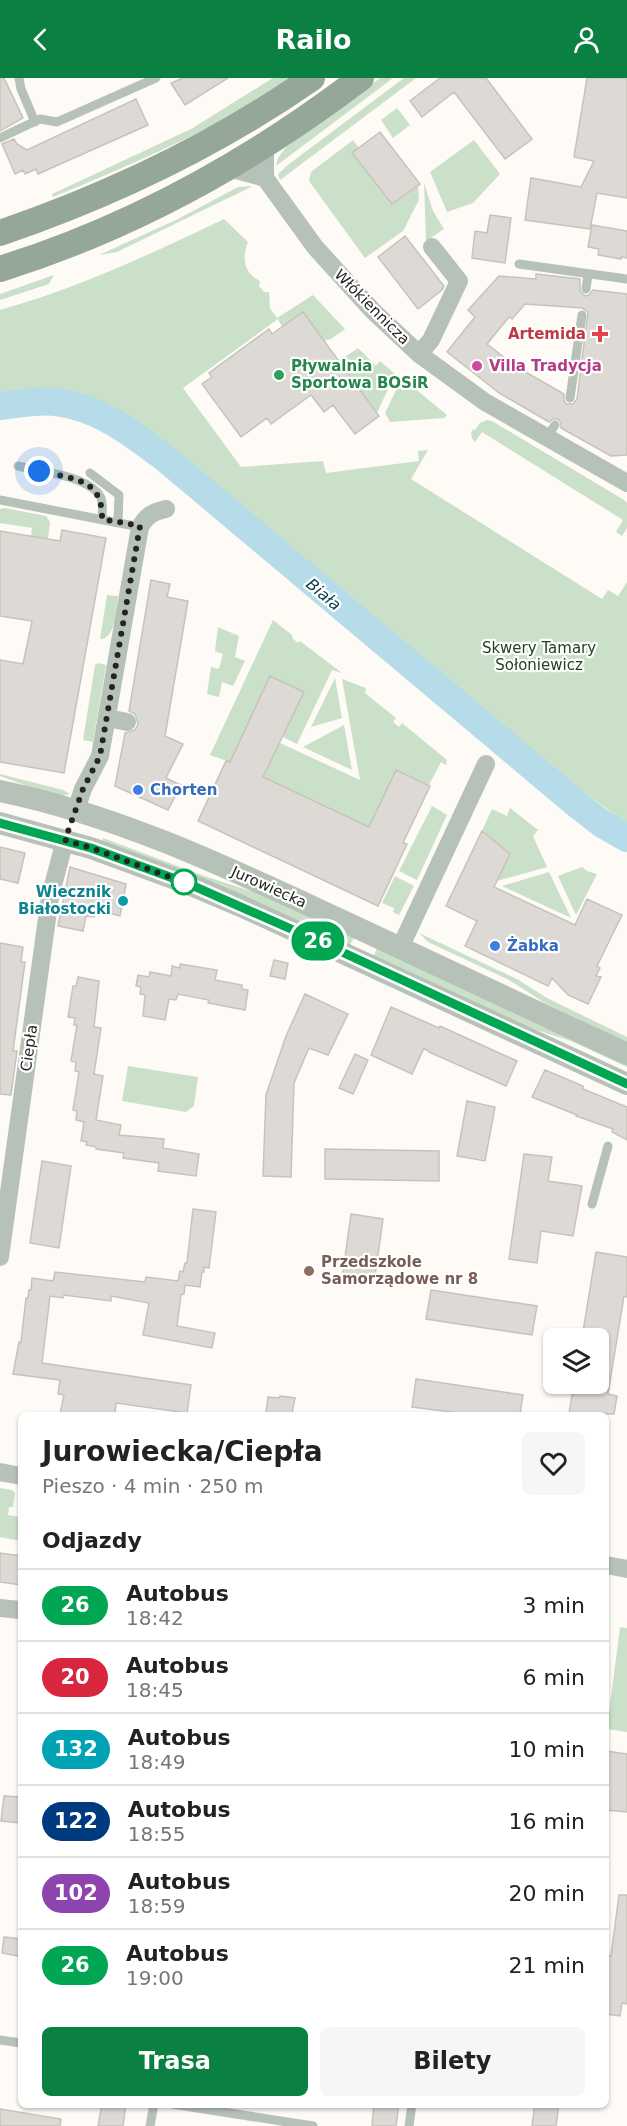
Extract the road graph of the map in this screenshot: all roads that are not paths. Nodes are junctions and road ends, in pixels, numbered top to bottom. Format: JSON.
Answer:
{"nodes":[{"id":1,"x":19,"y":78,"type":"edge"},
{"id":2,"x":156,"y":78,"type":"edge"},
{"id":3,"x":312,"y":78,"type":"edge"},
{"id":4,"x":361,"y":78,"type":"edge"},
{"id":5,"x":35,"y":122,"type":"junction"},
{"id":6,"x":0,"y":138,"type":"edge"},
{"id":7,"x":265,"y":146,"type":"junction"},
{"id":8,"x":229,"y":168,"type":"junction"},
{"id":9,"x":265,"y":178,"type":"junction"},
{"id":10,"x":0,"y":233,"type":"edge"},
{"id":11,"x":432,"y":248,"type":"dead end"},
{"id":12,"x":519,"y":264,"type":"dead end"},
{"id":13,"x":0,"y":269,"type":"edge"},
{"id":14,"x":588,"y":274,"type":"junction"},
{"id":15,"x":627,"y":279,"type":"edge"},
{"id":16,"x":586,"y":289,"type":"dead end"},
{"id":17,"x":582,"y":315,"type":"dead end"},
{"id":18,"x":419,"y":354,"type":"junction"},
{"id":19,"x":570,"y":398,"type":"dead end"},
{"id":20,"x":18,"y":466,"type":"dead end"},
{"id":21,"x":90,"y":473,"type":"dead end"},
{"id":22,"x":627,"y":483,"type":"edge"},
{"id":23,"x":0,"y":500,"type":"edge"},
{"id":24,"x":166,"y":509,"type":"dead end"},
{"id":25,"x":102,"y":519,"type":"junction"},
{"id":26,"x":118,"y":522,"type":"junction"},
{"id":27,"x":140,"y":526,"type":"junction"},
{"id":28,"x":108,"y":718,"type":"junction"},
{"id":29,"x":127,"y":722,"type":"dead end"},
{"id":30,"x":486,"y":764,"type":"dead end"},
{"id":31,"x":0,"y":791,"type":"edge"},
{"id":32,"x":76,"y":810,"type":"junction"},
{"id":33,"x":0,"y":823,"type":"edge"},
{"id":34,"x":65,"y":840,"type":"junction"},
{"id":35,"x":400,"y":948,"type":"junction"},
{"id":36,"x":627,"y":1054,"type":"edge"},
{"id":37,"x":627,"y":1084,"type":"edge"},
{"id":38,"x":608,"y":1146,"type":"dead end"},
{"id":39,"x":592,"y":1204,"type":"dead end"},
{"id":40,"x":0,"y":1257,"type":"edge"},
{"id":41,"x":0,"y":1472,"type":"edge"},
{"id":42,"x":18,"y":1475,"type":"edge"},
{"id":43,"x":609,"y":1566,"type":"edge"},
{"id":44,"x":627,"y":1569,"type":"edge"},
{"id":45,"x":0,"y":1608,"type":"edge"},
{"id":46,"x":18,"y":1610,"type":"edge"},
{"id":47,"x":0,"y":2040,"type":"edge"},
{"id":48,"x":18,"y":2043,"type":"edge"},
{"id":49,"x":153,"y":2108,"type":"edge"},
{"id":50,"x":198,"y":2108,"type":"edge"},
{"id":51,"x":411,"y":2108,"type":"edge"},
{"id":52,"x":150,"y":2126,"type":"edge"},
{"id":53,"x":313,"y":2126,"type":"edge"},
{"id":54,"x":409,"y":2126,"type":"edge"}],
"edges":[{"from":1,"to":5,"type":"lane"},
{"from":2,"to":5,"type":"lane"},
{"from":3,"to":10,"type":"main road"},
{"from":4,"to":7,"type":"main road"},
{"from":5,"to":6,"type":"lane"},
{"from":7,"to":8,"type":"main road"},
{"from":7,"to":9,"type":"street"},
{"from":8,"to":9,"type":"street"},
{"from":8,"to":13,"type":"main road"},
{"from":9,"to":18,"type":"street","name":"Włókiennicza"},
{"from":11,"to":18,"type":"street"},
{"from":12,"to":14,"type":"lane"},
{"from":14,"to":15,"type":"lane"},
{"from":14,"to":16,"type":"lane"},
{"from":17,"to":19,"type":"lane"},
{"from":18,"to":22,"type":"street","name":"Włókiennicza"},
{"from":20,"to":25,"type":"lane"},
{"from":21,"to":26,"type":"lane"},
{"from":23,"to":25,"type":"lane"},
{"from":24,"to":27,"type":"street"},
{"from":25,"to":26,"type":"lane"},
{"from":26,"to":27,"type":"lane"},
{"from":27,"to":28,"type":"street"},
{"from":28,"to":29,"type":"street"},
{"from":28,"to":32,"type":"street"},
{"from":30,"to":35,"type":"street"},
{"from":31,"to":32,"type":"street","name":"Jurowiecka"},
{"from":32,"to":34,"type":"street"},
{"from":32,"to":35,"type":"street","name":"Jurowiecka"},
{"from":33,"to":34,"type":"street","name":"Jurowiecka"},
{"from":34,"to":37,"type":"street","name":"Jurowiecka"},
{"from":34,"to":40,"type":"street","name":"Ciepła"},
{"from":35,"to":36,"type":"street","name":"Jurowiecka"},
{"from":38,"to":39,"type":"lane"},
{"from":41,"to":42,"type":"street"},
{"from":43,"to":44,"type":"street"},
{"from":45,"to":46,"type":"street"},
{"from":47,"to":48,"type":"lane"},
{"from":49,"to":52,"type":"lane"},
{"from":50,"to":53,"type":"lane"},
{"from":51,"to":54,"type":"lane"}]}
